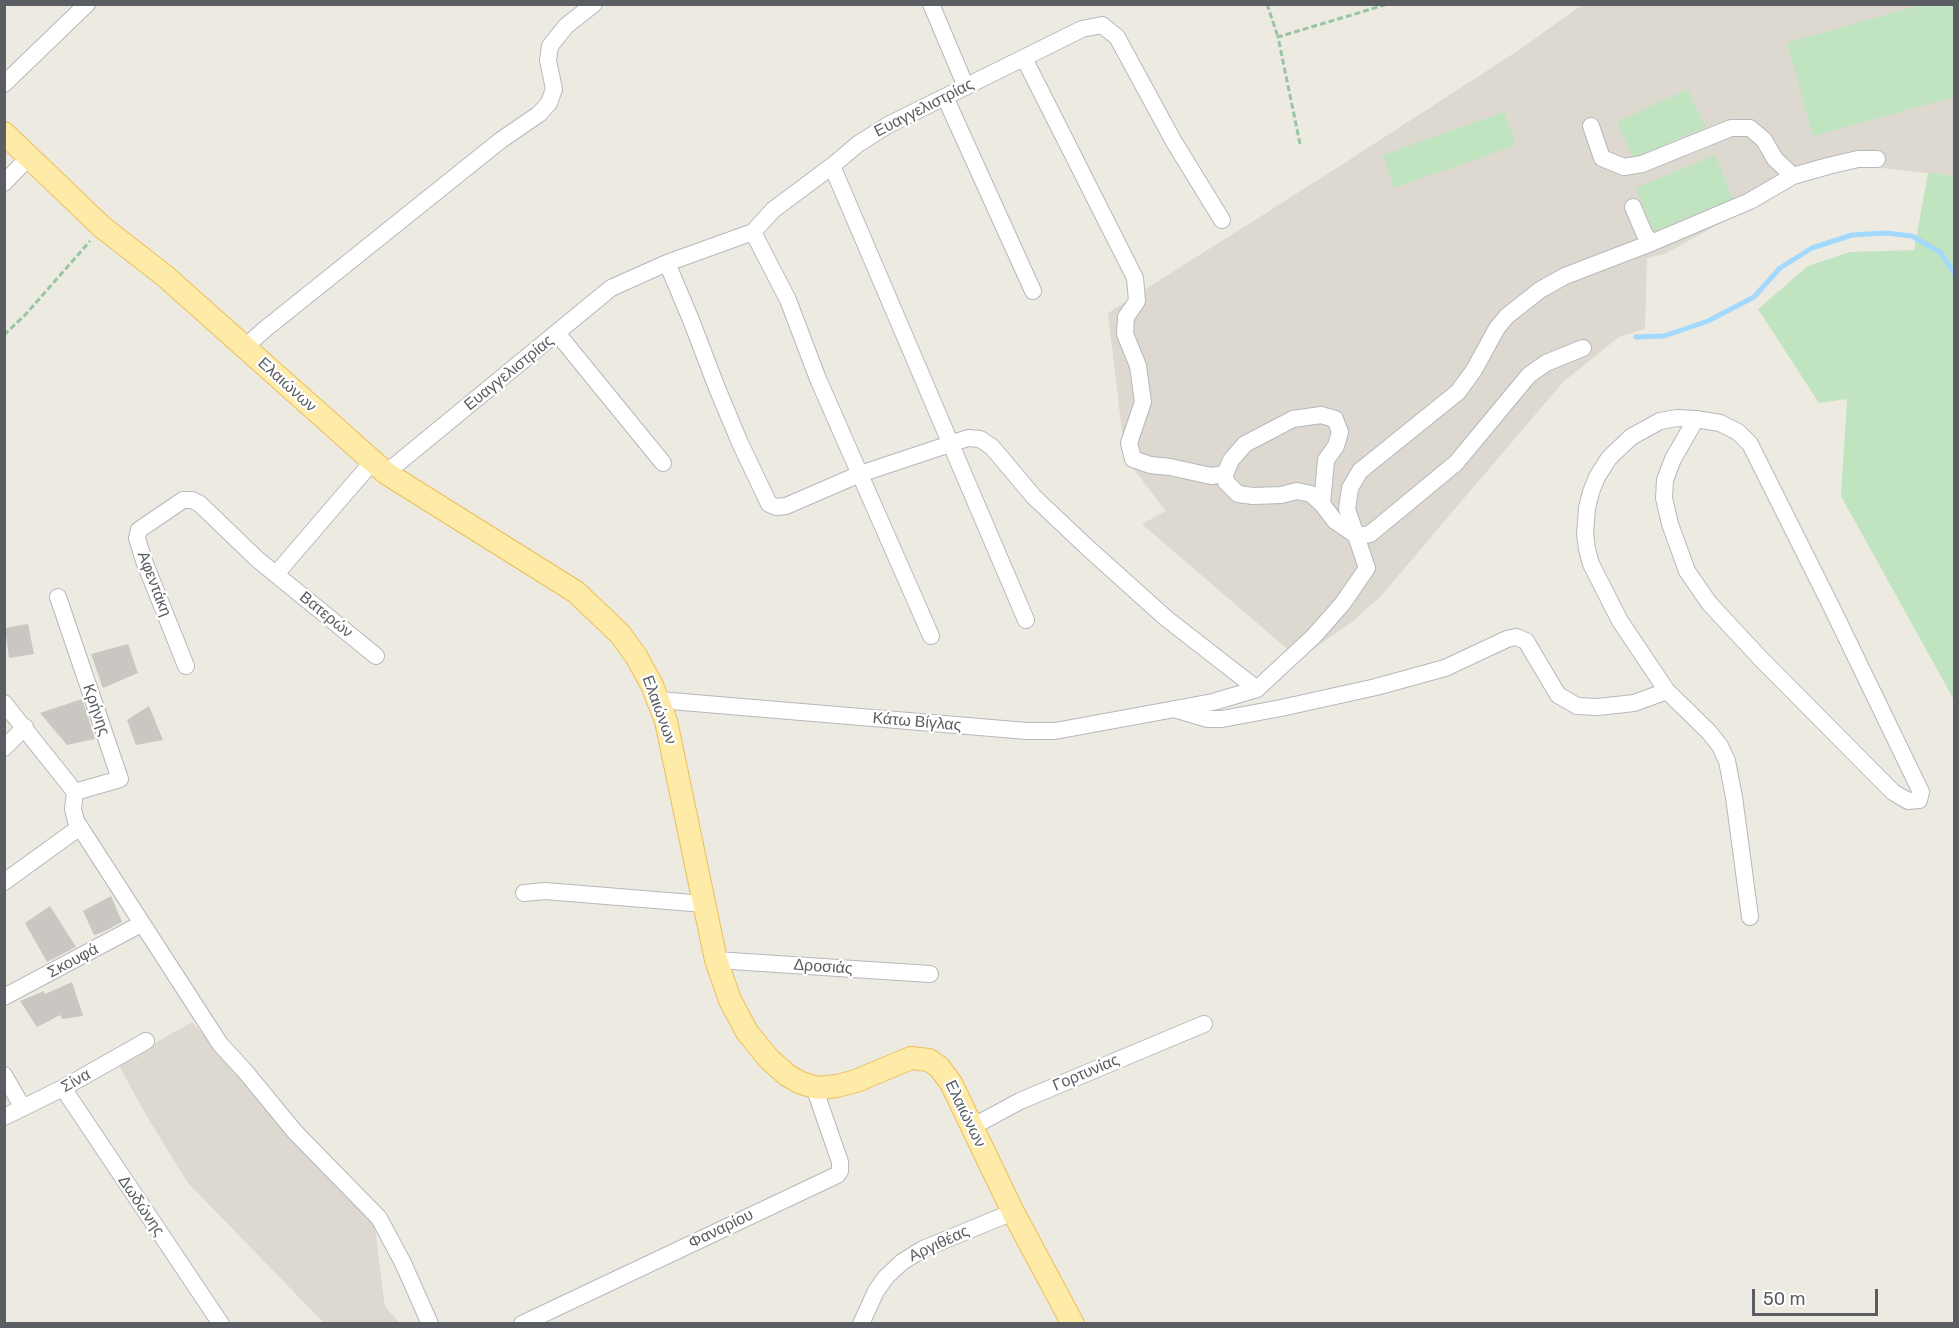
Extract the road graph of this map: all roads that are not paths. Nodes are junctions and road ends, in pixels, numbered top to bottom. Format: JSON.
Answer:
{"nodes":[{"id":1,"x":87,"y":4,"type":"edge"},
{"id":2,"x":594,"y":4,"type":"edge"},
{"id":3,"x":931,"y":4,"type":"edge"},
{"id":4,"x":1024,"y":58,"type":"junction"},
{"id":5,"x":4,"y":84,"type":"edge"},
{"id":6,"x":966,"y":87,"type":"junction"},
{"id":7,"x":945,"y":97,"type":"junction"},
{"id":8,"x":1591,"y":126,"type":"dead end"},
{"id":9,"x":4,"y":133,"type":"edge"},
{"id":10,"x":30,"y":156,"type":"junction"},
{"id":11,"x":1877,"y":159,"type":"dead end"},
{"id":12,"x":832,"y":166,"type":"junction"},
{"id":13,"x":1793,"y":176,"type":"junction"},
{"id":14,"x":4,"y":183,"type":"edge"},
{"id":15,"x":1633,"y":207,"type":"dead end"},
{"id":16,"x":1222,"y":220,"type":"dead end"},
{"id":17,"x":753,"y":232,"type":"junction"},
{"id":18,"x":1651,"y":243,"type":"junction"},
{"id":19,"x":667,"y":263,"type":"junction"},
{"id":20,"x":1033,"y":291,"type":"dead end"},
{"id":21,"x":557,"y":333,"type":"junction"},
{"id":22,"x":245,"y":347,"type":"junction"},
{"id":23,"x":1583,"y":348,"type":"dead end"},
{"id":24,"x":1696,"y":419,"type":"junction"},
{"id":25,"x":950,"y":444,"type":"junction"},
{"id":26,"x":663,"y":463,"type":"dead end"},
{"id":27,"x":380,"y":467,"type":"junction"},
{"id":28,"x":860,"y":474,"type":"junction"},
{"id":29,"x":1225,"y":474,"type":"junction"},
{"id":30,"x":1322,"y":504,"type":"junction"},
{"id":31,"x":1357,"y":536,"type":"junction"},
{"id":32,"x":276,"y":574,"type":"junction"},
{"id":33,"x":58,"y":597,"type":"dead end"},
{"id":34,"x":1026,"y":620,"type":"dead end"},
{"id":35,"x":932,"y":636,"type":"dead end"},
{"id":36,"x":376,"y":656,"type":"dead end"},
{"id":37,"x":186,"y":666,"type":"dead end"},
{"id":38,"x":1257,"y":689,"type":"junction"},
{"id":39,"x":1667,"y":691,"type":"junction"},
{"id":40,"x":659,"y":700,"type":"junction"},
{"id":41,"x":4,"y":703,"type":"edge"},
{"id":42,"x":1174,"y":709,"type":"junction"},
{"id":43,"x":25,"y":727,"type":"junction"},
{"id":44,"x":4,"y":748,"type":"edge"},
{"id":45,"x":75,"y":792,"type":"junction"},
{"id":46,"x":80,"y":827,"type":"junction"},
{"id":47,"x":4,"y":882,"type":"edge"},
{"id":48,"x":524,"y":893,"type":"dead end"},
{"id":49,"x":704,"y":904,"type":"junction"},
{"id":50,"x":1750,"y":917,"type":"dead end"},
{"id":51,"x":141,"y":924,"type":"junction"},
{"id":52,"x":716,"y":960,"type":"junction"},
{"id":53,"x":930,"y":975,"type":"dead end"},
{"id":54,"x":4,"y":997,"type":"edge"},
{"id":55,"x":1204,"y":1024,"type":"dead end"},
{"id":56,"x":146,"y":1041,"type":"dead end"},
{"id":57,"x":4,"y":1075,"type":"edge"},
{"id":58,"x":814,"y":1087,"type":"junction"},
{"id":59,"x":63,"y":1088,"type":"junction"},
{"id":60,"x":23,"y":1108,"type":"junction"},
{"id":61,"x":4,"y":1118,"type":"edge"},
{"id":62,"x":972,"y":1127,"type":"junction"},
{"id":63,"x":1013,"y":1212,"type":"junction"},
{"id":64,"x":221,"y":1323,"type":"edge"},
{"id":65,"x":430,"y":1323,"type":"edge"},
{"id":66,"x":522,"y":1323,"type":"edge"},
{"id":67,"x":861,"y":1323,"type":"edge"},
{"id":68,"x":1073,"y":1323,"type":"edge"}],
"edges":[{"from":1,"to":5,"type":"street"},
{"from":2,"to":22,"type":"street"},
{"from":3,"to":6,"type":"street"},
{"from":4,"to":6,"type":"street","name":"Ευαγγελιστρίας"},
{"from":4,"to":16,"type":"street","name":"Ευαγγελιστρίας"},
{"from":4,"to":29,"type":"street"},
{"from":6,"to":7,"type":"street","name":"Ευαγγελιστρίας"},
{"from":7,"to":12,"type":"street","name":"Ευαγγελιστρίας"},
{"from":7,"to":20,"type":"street"},
{"from":8,"to":13,"type":"street"},
{"from":9,"to":10,"type":"main road","name":"Ελαιώνων"},
{"from":10,"to":14,"type":"street"},
{"from":10,"to":22,"type":"main road","name":"Ελαιώνων"},
{"from":11,"to":13,"type":"street"},
{"from":12,"to":17,"type":"street","name":"Ευαγγελιστρίας"},
{"from":12,"to":25,"type":"street"},
{"from":13,"to":18,"type":"street"},
{"from":15,"to":18,"type":"street"},
{"from":17,"to":19,"type":"street","name":"Ευαγγελιστρίας"},
{"from":17,"to":28,"type":"street"},
{"from":18,"to":31,"type":"street"},
{"from":19,"to":21,"type":"street","name":"Ευαγγελιστρίας"},
{"from":19,"to":28,"type":"street"},
{"from":21,"to":26,"type":"street"},
{"from":21,"to":27,"type":"street","name":"Ευαγγελιστρίας"},
{"from":22,"to":27,"type":"main road","name":"Ελαιώνων"},
{"from":23,"to":31,"type":"street"},
{"from":24,"to":24,"type":"street"},
{"from":24,"to":39,"type":"street"},
{"from":25,"to":28,"type":"street"},
{"from":25,"to":34,"type":"street"},
{"from":25,"to":38,"type":"street"},
{"from":27,"to":32,"type":"street","name":"Ευαγγελιστρίας"},
{"from":27,"to":40,"type":"main road","name":"Ελαιώνων"},
{"from":28,"to":35,"type":"street"},
{"from":29,"to":30,"type":"street"},
{"from":29,"to":30,"type":"street"},
{"from":30,"to":31,"type":"street"},
{"from":31,"to":38,"type":"street"},
{"from":32,"to":36,"type":"street","name":"Βατερών"},
{"from":32,"to":37,"type":"street","name":"Αφεντάκη"},
{"from":33,"to":45,"type":"street","name":"Κρήνης"},
{"from":38,"to":42,"type":"street","name":"Κάτω Βίγλας"},
{"from":39,"to":42,"type":"street"},
{"from":39,"to":50,"type":"street"},
{"from":40,"to":42,"type":"street","name":"Κάτω Βίγλας"},
{"from":40,"to":49,"type":"main road","name":"Ελαιώνων"},
{"from":41,"to":43,"type":"street"},
{"from":43,"to":44,"type":"street"},
{"from":43,"to":45,"type":"street"},
{"from":45,"to":46,"type":"street"},
{"from":46,"to":47,"type":"street"},
{"from":46,"to":51,"type":"street"},
{"from":48,"to":49,"type":"street"},
{"from":49,"to":52,"type":"main road","name":"Ελαιώνων"},
{"from":51,"to":54,"type":"street","name":"Σκουφά"},
{"from":51,"to":65,"type":"street"},
{"from":52,"to":53,"type":"street","name":"Δροσιάς"},
{"from":52,"to":58,"type":"main road","name":"Ελαιώνων"},
{"from":55,"to":62,"type":"street","name":"Γορτυνίας"},
{"from":56,"to":59,"type":"street","name":"Σίνα"},
{"from":57,"to":60,"type":"street"},
{"from":58,"to":62,"type":"main road","name":"Ελαιώνων"},
{"from":58,"to":66,"type":"street","name":"Φαναρίου"},
{"from":59,"to":60,"type":"street","name":"Σίνα"},
{"from":59,"to":64,"type":"street","name":"Δωδώνης"},
{"from":60,"to":61,"type":"street","name":"Σίνα"},
{"from":62,"to":63,"type":"main road","name":"Ελαιώνων"},
{"from":63,"to":67,"type":"street","name":"Αργιθέας"},
{"from":63,"to":68,"type":"main road","name":"Ελαιώνων"}]}
